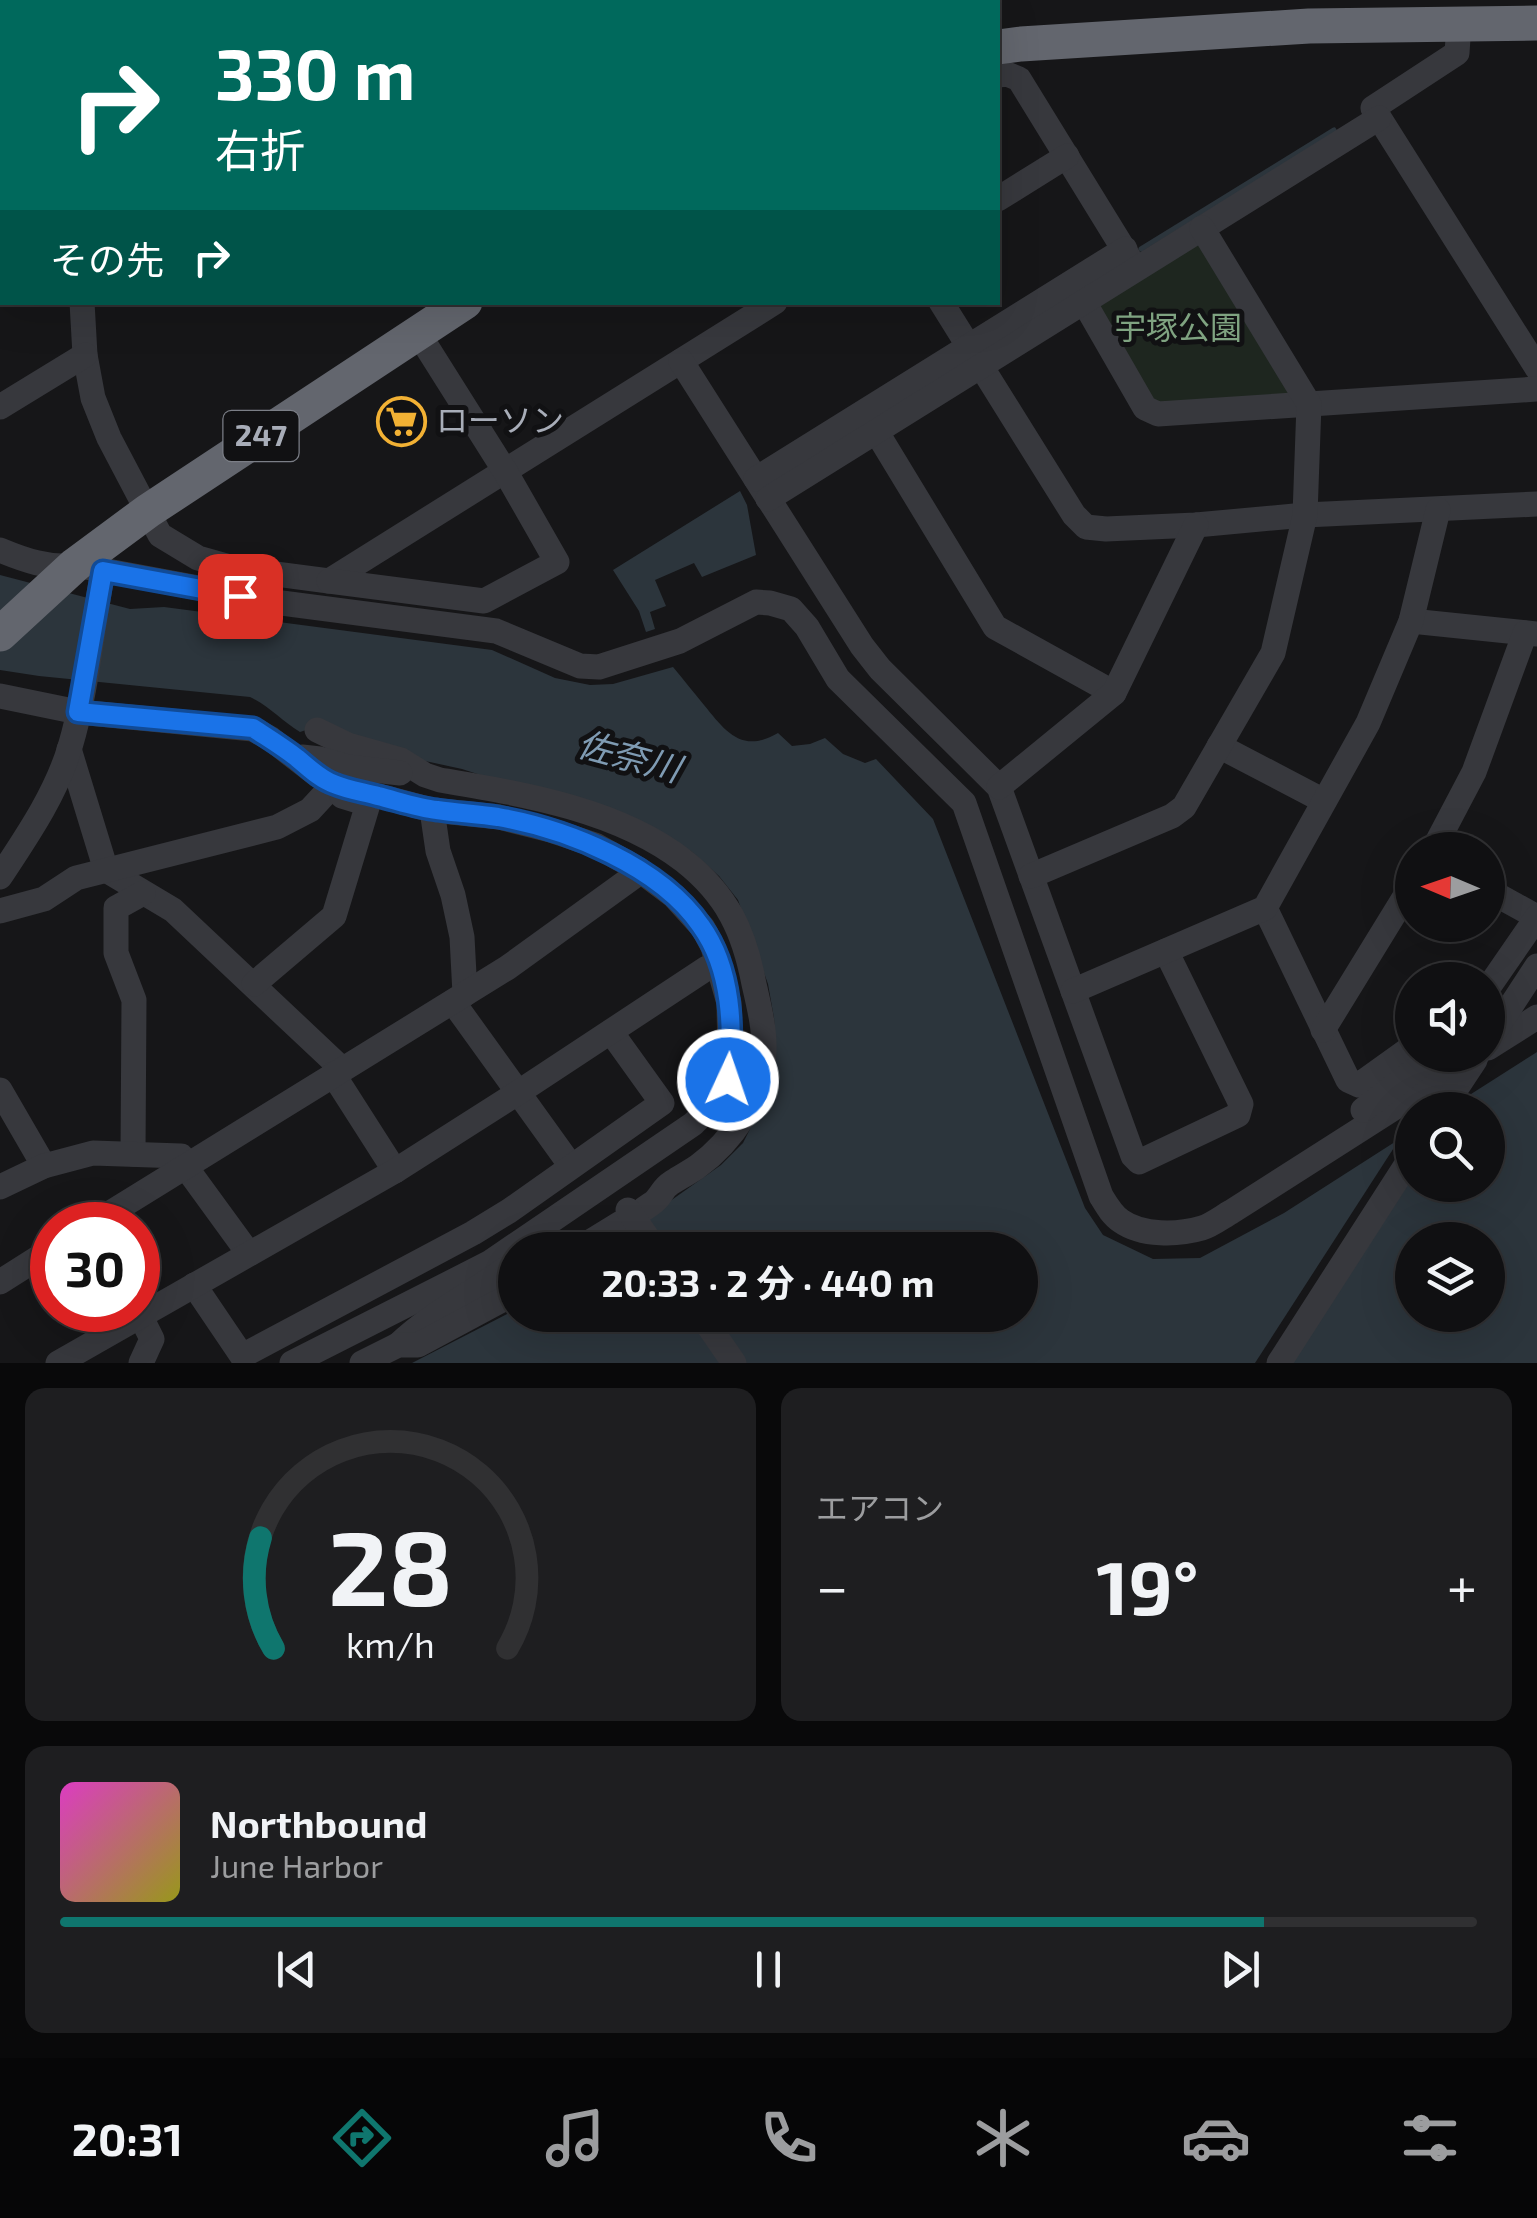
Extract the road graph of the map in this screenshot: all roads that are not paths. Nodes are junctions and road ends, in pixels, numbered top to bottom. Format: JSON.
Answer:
{"nodes":[{"id":1,"x":1537,"y":22,"type":"edge"},
{"id":2,"x":1460,"y":24,"type":"junction"},
{"id":3,"x":1005,"y":45,"type":"edge"},
{"id":4,"x":1000,"y":75,"type":"edge"},
{"id":5,"x":1379,"y":118,"type":"junction"},
{"id":6,"x":1067,"y":156,"type":"junction"},
{"id":7,"x":1000,"y":198,"type":"edge"},
{"id":8,"x":1202,"y":228,"type":"junction"},
{"id":9,"x":1130,"y":260,"type":"junction"},
{"id":10,"x":1084,"y":302,"type":"junction"},
{"id":11,"x":82,"y":305,"type":"edge"},
{"id":12,"x":460,"y":305,"type":"edge"},
{"id":13,"x":770,"y":305,"type":"edge"},
{"id":14,"x":943,"y":305,"type":"edge"},
{"id":15,"x":418,"y":333,"type":"junction"},
{"id":16,"x":85,"y":355,"type":"junction"},
{"id":17,"x":975,"y":356,"type":"junction"},
{"id":18,"x":1534,"y":359,"type":"edge"},
{"id":19,"x":681,"y":361,"type":"junction"},
{"id":20,"x":1537,"y":389,"type":"edge"},
{"id":21,"x":1309,"y":404,"type":"junction"},
{"id":22,"x":0,"y":407,"type":"edge"},
{"id":23,"x":876,"y":431,"type":"junction"},
{"id":24,"x":506,"y":471,"type":"junction"},
{"id":25,"x":762,"y":489,"type":"junction"},
{"id":26,"x":1537,"y":504,"type":"edge"},
{"id":27,"x":1438,"y":510,"type":"junction"},
{"id":28,"x":148,"y":511,"type":"junction"},
{"id":29,"x":1305,"y":514,"type":"junction"},
{"id":30,"x":1196,"y":525,"type":"junction"},
{"id":31,"x":0,"y":550,"type":"edge"},
{"id":32,"x":85,"y":573,"type":"junction"},
{"id":33,"x":329,"y":581,"type":"junction"},
{"id":34,"x":1411,"y":621,"type":"junction"},
{"id":35,"x":1531,"y":633,"type":"edge"},
{"id":36,"x":0,"y":634,"type":"edge"},
{"id":37,"x":1114,"y":693,"type":"junction"},
{"id":38,"x":0,"y":696,"type":"edge"},
{"id":39,"x":79,"y":706,"type":"junction"},
{"id":40,"x":317,"y":730,"type":"dead end"},
{"id":41,"x":1219,"y":746,"type":"junction"},
{"id":42,"x":69,"y":749,"type":"junction"},
{"id":43,"x":295,"y":757,"type":"junction"},
{"id":44,"x":425,"y":776,"type":"junction"},
{"id":45,"x":331,"y":787,"type":"junction"},
{"id":46,"x":998,"y":787,"type":"junction"},
{"id":47,"x":1324,"y":801,"type":"junction"},
{"id":48,"x":432,"y":810,"type":"junction"},
{"id":49,"x":1442,"y":832,"type":"edge"},
{"id":50,"x":106,"y":870,"type":"junction"},
{"id":51,"x":635,"y":873,"type":"junction"},
{"id":52,"x":0,"y":876,"type":"edge"},
{"id":53,"x":1031,"y":876,"type":"junction"},
{"id":54,"x":144,"y":892,"type":"junction"},
{"id":55,"x":1505,"y":899,"type":"edge"},
{"id":56,"x":1265,"y":908,"type":"junction"},
{"id":57,"x":0,"y":911,"type":"edge"},
{"id":58,"x":1395,"y":912,"type":"edge"},
{"id":59,"x":1537,"y":917,"type":"edge"},
{"id":60,"x":1166,"y":951,"type":"junction"},
{"id":61,"x":1505,"y":963,"type":"edge"},
{"id":62,"x":1537,"y":966,"type":"edge"},
{"id":63,"x":708,"y":968,"type":"junction"},
{"id":64,"x":254,"y":984,"type":"junction"},
{"id":65,"x":1537,"y":984,"type":"edge"},
{"id":66,"x":1073,"y":991,"type":"junction"},
{"id":67,"x":459,"y":998,"type":"junction"},
{"id":68,"x":1505,"y":1006,"type":"edge"},
{"id":69,"x":1505,"y":1017,"type":"edge"},
{"id":70,"x":1537,"y":1017,"type":"edge"},
{"id":71,"x":1324,"y":1030,"type":"junction"},
{"id":72,"x":611,"y":1032,"type":"junction"},
{"id":73,"x":1505,"y":1035,"type":"edge"},
{"id":74,"x":1395,"y":1059,"type":"edge"},
{"id":75,"x":337,"y":1071,"type":"junction"},
{"id":76,"x":1412,"y":1072,"type":"edge"},
{"id":77,"x":1450,"y":1072,"type":"edge"},
{"id":78,"x":0,"y":1090,"type":"edge"},
{"id":79,"x":519,"y":1092,"type":"junction"},
{"id":80,"x":693,"y":1124,"type":"junction"},
{"id":81,"x":132,"y":1154,"type":"junction"},
{"id":82,"x":44,"y":1166,"type":"junction"},
{"id":83,"x":185,"y":1166,"type":"junction"},
{"id":84,"x":571,"y":1166,"type":"junction"},
{"id":85,"x":394,"y":1170,"type":"junction"},
{"id":86,"x":1395,"y":1182,"type":"edge"},
{"id":87,"x":0,"y":1188,"type":"edge"},
{"id":88,"x":128,"y":1202,"type":"edge"},
{"id":89,"x":624,"y":1203,"type":"junction"},
{"id":90,"x":1231,"y":1212,"type":"junction"},
{"id":91,"x":567,"y":1232,"type":"edge"},
{"id":92,"x":595,"y":1232,"type":"edge"},
{"id":93,"x":644,"y":1232,"type":"edge"},
{"id":94,"x":249,"y":1254,"type":"junction"},
{"id":95,"x":30,"y":1263,"type":"edge"},
{"id":96,"x":498,"y":1274,"type":"edge"},
{"id":97,"x":0,"y":1282,"type":"edge"},
{"id":98,"x":194,"y":1285,"type":"junction"},
{"id":99,"x":498,"y":1302,"type":"edge"},
{"id":100,"x":160,"y":1304,"type":"edge"},
{"id":101,"x":111,"y":1332,"type":"edge"},
{"id":102,"x":148,"y":1332,"type":"edge"},
{"id":103,"x":713,"y":1332,"type":"edge"},
{"id":104,"x":398,"y":1344,"type":"junction"},
{"id":105,"x":58,"y":1363,"type":"edge"},
{"id":106,"x":141,"y":1363,"type":"edge"},
{"id":107,"x":292,"y":1363,"type":"edge"},
{"id":108,"x":362,"y":1363,"type":"edge"},
{"id":109,"x":734,"y":1363,"type":"edge"},
{"id":110,"x":1279,"y":1363,"type":"edge"}],
"edges":[{"from":1,"to":2,"type":"highway"},
{"from":2,"to":3,"type":"highway"},
{"from":2,"to":5,"type":"street"},
{"from":4,"to":6,"type":"street"},
{"from":5,"to":8,"type":"street"},
{"from":5,"to":18,"type":"street"},
{"from":6,"to":7,"type":"street"},
{"from":6,"to":9,"type":"street"},
{"from":8,"to":9,"type":"street"},
{"from":8,"to":21,"type":"street"},
{"from":9,"to":10,"type":"street"},
{"from":9,"to":17,"type":"street"},
{"from":10,"to":17,"type":"street"},
{"from":10,"to":21,"type":"street"},
{"from":11,"to":16,"type":"street"},
{"from":12,"to":15,"type":"highway","number":"247"},
{"from":13,"to":19,"type":"street"},
{"from":14,"to":17,"type":"street"},
{"from":15,"to":24,"type":"street"},
{"from":15,"to":28,"type":"highway","number":"247"},
{"from":16,"to":22,"type":"street"},
{"from":16,"to":28,"type":"street"},
{"from":17,"to":23,"type":"street"},
{"from":17,"to":25,"type":"street"},
{"from":17,"to":30,"type":"street"},
{"from":19,"to":24,"type":"street"},
{"from":19,"to":25,"type":"street"},
{"from":20,"to":21,"type":"street"},
{"from":21,"to":29,"type":"street"},
{"from":23,"to":25,"type":"street"},
{"from":23,"to":37,"type":"street"},
{"from":24,"to":33,"type":"street"},
{"from":24,"to":33,"type":"street"},
{"from":25,"to":46,"type":"street"},
{"from":26,"to":27,"type":"street"},
{"from":27,"to":29,"type":"street"},
{"from":27,"to":34,"type":"street"},
{"from":28,"to":32,"type":"highway","number":"247"},
{"from":28,"to":33,"type":"street"},
{"from":29,"to":30,"type":"street"},
{"from":29,"to":41,"type":"street"},
{"from":30,"to":37,"type":"street"},
{"from":31,"to":32,"type":"street"},
{"from":32,"to":36,"type":"highway","number":"247"},
{"from":32,"to":39,"type":"street"},
{"from":32,"to":90,"type":"street"},
{"from":34,"to":35,"type":"street"},
{"from":34,"to":47,"type":"street"},
{"from":35,"to":49,"type":"street"},
{"from":37,"to":46,"type":"street"},
{"from":38,"to":39,"type":"street"},
{"from":39,"to":42,"type":"street"},
{"from":39,"to":43,"type":"street"},
{"from":40,"to":44,"type":"street"},
{"from":41,"to":47,"type":"street"},
{"from":41,"to":53,"type":"street"},
{"from":42,"to":50,"type":"street"},
{"from":42,"to":52,"type":"street"},
{"from":43,"to":44,"type":"street"},
{"from":43,"to":45,"type":"street"},
{"from":44,"to":89,"type":"street"},
{"from":45,"to":48,"type":"street"},
{"from":45,"to":50,"type":"street"},
{"from":45,"to":64,"type":"street"},
{"from":46,"to":53,"type":"street"},
{"from":47,"to":56,"type":"street"},
{"from":48,"to":51,"type":"street"},
{"from":48,"to":67,"type":"street"},
{"from":50,"to":54,"type":"street"},
{"from":50,"to":57,"type":"street"},
{"from":51,"to":63,"type":"street"},
{"from":51,"to":67,"type":"street"},
{"from":51,"to":80,"type":"street"},
{"from":53,"to":66,"type":"street"},
{"from":54,"to":64,"type":"street"},
{"from":54,"to":81,"type":"street"},
{"from":55,"to":59,"type":"street"},
{"from":56,"to":60,"type":"street"},
{"from":56,"to":71,"type":"street"},
{"from":58,"to":71,"type":"street"},
{"from":59,"to":61,"type":"street"},
{"from":60,"to":66,"type":"street"},
{"from":60,"to":66,"type":"street"},
{"from":62,"to":69,"type":"street","bridge":true},
{"from":63,"to":72,"type":"street"},
{"from":63,"to":80,"type":"street"},
{"from":64,"to":75,"type":"street"},
{"from":65,"to":68,"type":"street"},
{"from":67,"to":75,"type":"street"},
{"from":67,"to":79,"type":"street"},
{"from":70,"to":73,"type":"street"},
{"from":71,"to":74,"type":"street"},
{"from":72,"to":79,"type":"street"},
{"from":72,"to":84,"type":"street"},
{"from":75,"to":83,"type":"street"},
{"from":75,"to":85,"type":"street"},
{"from":76,"to":90,"type":"street"},
{"from":77,"to":90,"type":"street"},
{"from":78,"to":82,"type":"street"},
{"from":79,"to":84,"type":"street"},
{"from":79,"to":85,"type":"street"},
{"from":80,"to":89,"type":"street"},
{"from":81,"to":82,"type":"street"},
{"from":81,"to":83,"type":"street"},
{"from":82,"to":87,"type":"street"},
{"from":83,"to":88,"type":"street"},
{"from":83,"to":94,"type":"street"},
{"from":84,"to":98,"type":"street"},
{"from":85,"to":94,"type":"street"},
{"from":86,"to":110,"type":"street"},
{"from":89,"to":91,"type":"street"},
{"from":89,"to":92,"type":"street"},
{"from":89,"to":93,"type":"street","bridge":true},
{"from":89,"to":107,"type":"street"},
{"from":94,"to":98,"type":"street"},
{"from":95,"to":97,"type":"street"},
{"from":96,"to":104,"type":"street"},
{"from":98,"to":100,"type":"street"},
{"from":99,"to":104,"type":"street"},
{"from":101,"to":105,"type":"street"},
{"from":102,"to":106,"type":"street"},
{"from":103,"to":109,"type":"street"},
{"from":104,"to":108,"type":"street"}]}
